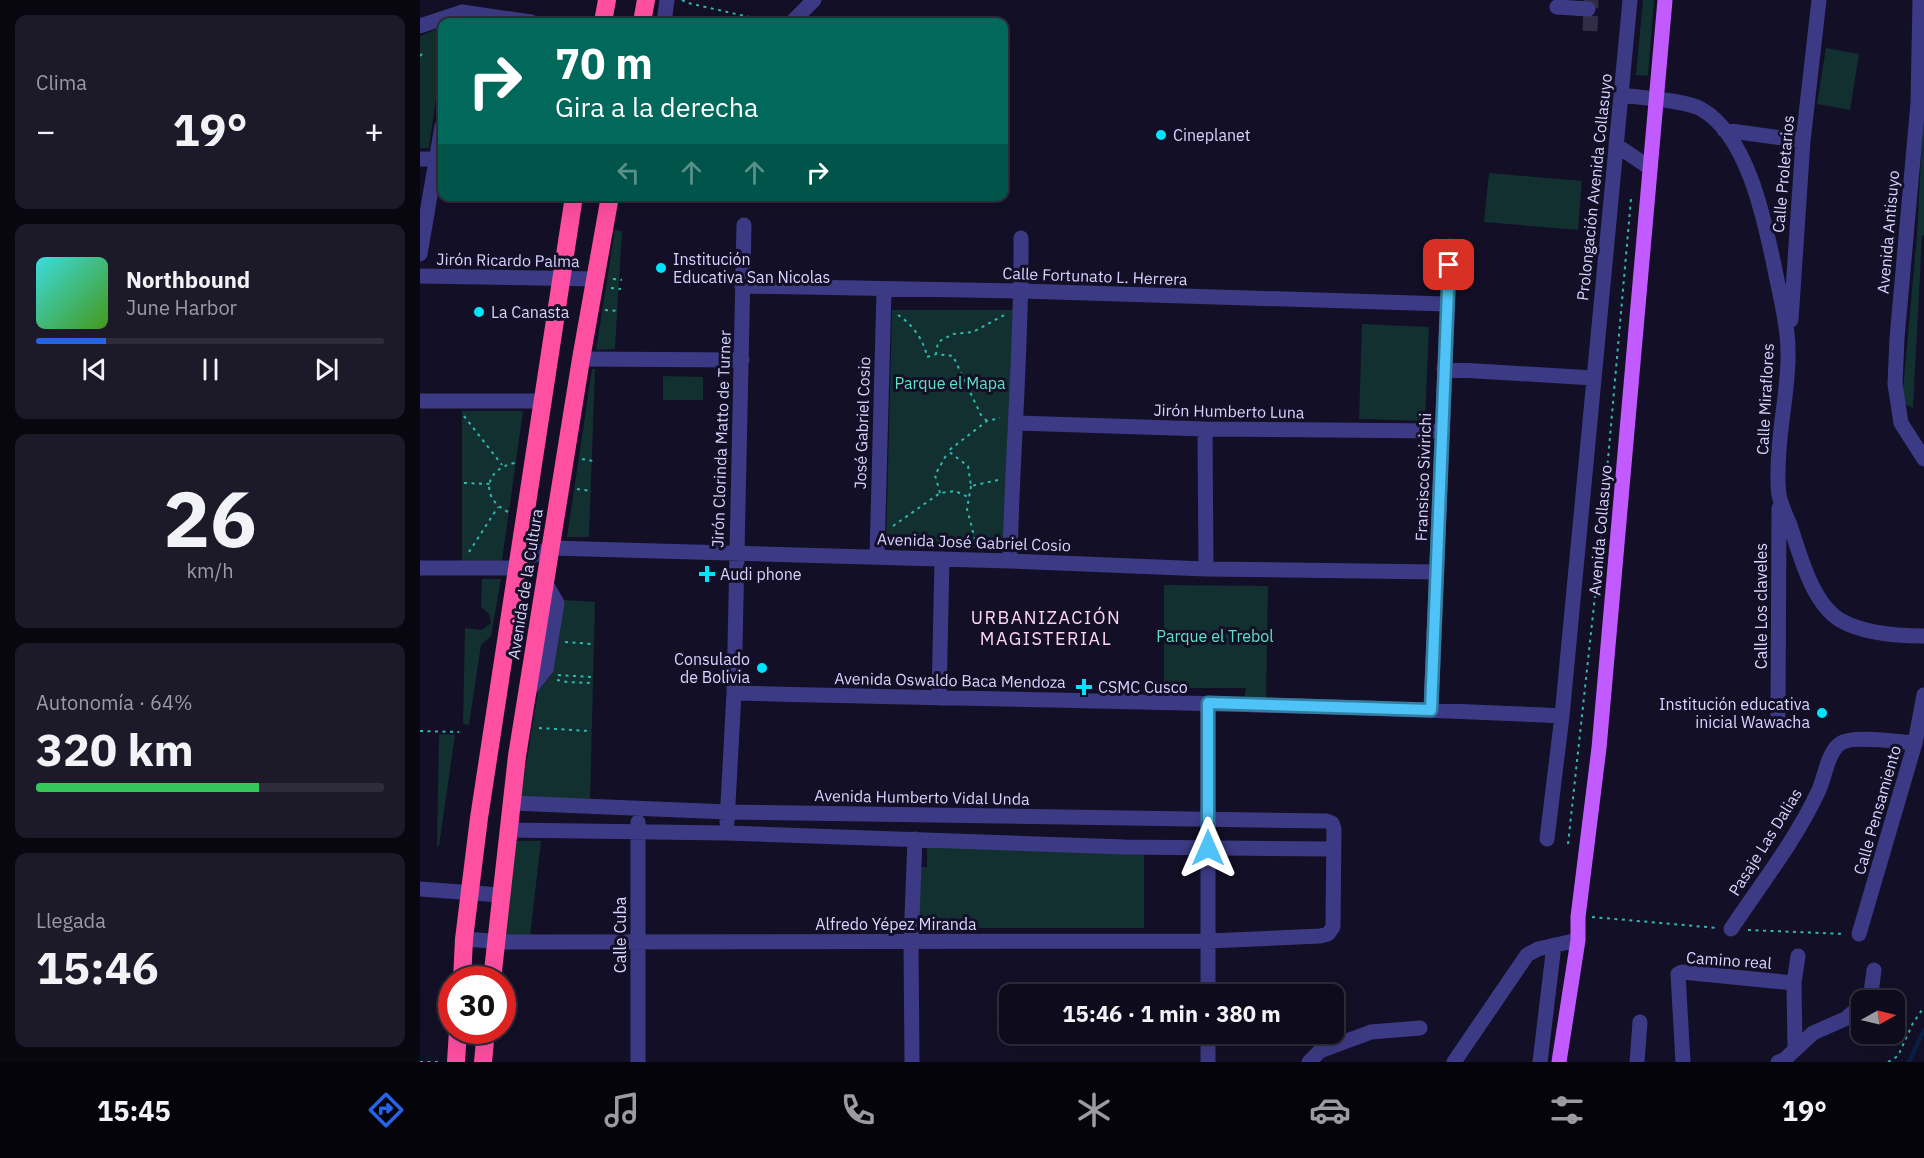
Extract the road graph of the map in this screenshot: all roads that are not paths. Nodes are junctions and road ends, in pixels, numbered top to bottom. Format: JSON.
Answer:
{"nodes":[{"id":1,"x":607,"y":0,"type":"edge"},
{"id":2,"x":646,"y":0,"type":"edge"},
{"id":3,"x":814,"y":0,"type":"edge"},
{"id":4,"x":1630,"y":0,"type":"edge"},
{"id":5,"x":1665,"y":0,"type":"edge"},
{"id":6,"x":1819,"y":0,"type":"edge"},
{"id":7,"x":1920,"y":0,"type":"edge"},
{"id":8,"x":674,"y":1,"type":"edge"},
{"id":9,"x":1557,"y":7,"type":"dead end"},
{"id":10,"x":1588,"y":9,"type":"dead end"},
{"id":11,"x":604,"y":18,"type":"edge"},
{"id":12,"x":643,"y":18,"type":"edge"},
{"id":13,"x":666,"y":18,"type":"edge"},
{"id":14,"x":796,"y":18,"type":"edge"},
{"id":15,"x":438,"y":22,"type":"edge"},
{"id":16,"x":420,"y":26,"type":"edge"},
{"id":17,"x":1621,"y":95,"type":"junction"},
{"id":18,"x":1657,"y":100,"type":"junction"},
{"id":19,"x":1724,"y":130,"type":"junction"},
{"id":20,"x":1803,"y":141,"type":"junction"},
{"id":21,"x":1616,"y":145,"type":"junction"},
{"id":22,"x":438,"y":152,"type":"edge"},
{"id":23,"x":420,"y":159,"type":"edge"},
{"id":24,"x":437,"y":159,"type":"junction"},
{"id":25,"x":1650,"y":168,"type":"junction"},
{"id":26,"x":573,"y":201,"type":"edge"},
{"id":27,"x":610,"y":201,"type":"edge"},
{"id":28,"x":744,"y":225,"type":"dead end"},
{"id":29,"x":1021,"y":238,"type":"dead end"},
{"id":30,"x":1450,"y":246,"type":"dead end"},
{"id":31,"x":420,"y":254,"type":"edge"},
{"id":32,"x":420,"y":276,"type":"edge"},
{"id":33,"x":562,"y":278,"type":"junction"},
{"id":34,"x":602,"y":281,"type":"junction"},
{"id":35,"x":742,"y":286,"type":"junction"},
{"id":36,"x":884,"y":290,"type":"junction"},
{"id":37,"x":1022,"y":291,"type":"junction"},
{"id":38,"x":1446,"y":304,"type":"junction"},
{"id":39,"x":1788,"y":351,"type":"junction"},
{"id":40,"x":581,"y":359,"type":"junction"},
{"id":41,"x":742,"y":360,"type":"junction"},
{"id":42,"x":1444,"y":369,"type":"junction"},
{"id":43,"x":1593,"y":378,"type":"junction"},
{"id":44,"x":420,"y":401,"type":"edge"},
{"id":45,"x":544,"y":401,"type":"junction"},
{"id":46,"x":1012,"y":420,"type":"junction"},
{"id":47,"x":1205,"y":429,"type":"junction"},
{"id":48,"x":1443,"y":431,"type":"junction"},
{"id":49,"x":1924,"y":459,"type":"edge"},
{"id":50,"x":1779,"y":496,"type":"junction"},
{"id":51,"x":551,"y":548,"type":"junction"},
{"id":52,"x":736,"y":553,"type":"junction"},
{"id":53,"x":877,"y":557,"type":"junction"},
{"id":54,"x":942,"y":559,"type":"junction"},
{"id":55,"x":1010,"y":561,"type":"junction"},
{"id":56,"x":420,"y":568,"type":"edge"},
{"id":57,"x":516,"y":568,"type":"junction"},
{"id":58,"x":1206,"y":569,"type":"junction"},
{"id":59,"x":1437,"y":572,"type":"junction"},
{"id":60,"x":1924,"y":636,"type":"edge"},
{"id":61,"x":734,"y":693,"type":"junction"},
{"id":62,"x":1924,"y":695,"type":"edge"},
{"id":63,"x":939,"y":698,"type":"junction"},
{"id":64,"x":1208,"y":703,"type":"junction"},
{"id":65,"x":1431,"y":710,"type":"junction"},
{"id":66,"x":1562,"y":716,"type":"junction"},
{"id":67,"x":1778,"y":716,"type":"dead end"},
{"id":68,"x":1915,"y":743,"type":"junction"},
{"id":69,"x":511,"y":803,"type":"junction"},
{"id":70,"x":638,"y":809,"type":"junction"},
{"id":71,"x":728,"y":812,"type":"junction"},
{"id":72,"x":1208,"y":819,"type":"junction"},
{"id":73,"x":508,"y":830,"type":"junction"},
{"id":74,"x":638,"y":831,"type":"junction"},
{"id":75,"x":726,"y":833,"type":"junction"},
{"id":76,"x":915,"y":839,"type":"junction"},
{"id":77,"x":1547,"y":839,"type":"dead end"},
{"id":78,"x":1208,"y":848,"type":"junction"},
{"id":79,"x":1334,"y":849,"type":"junction"},
{"id":80,"x":420,"y":889,"type":"edge"},
{"id":81,"x":470,"y":892,"type":"junction"},
{"id":82,"x":500,"y":895,"type":"junction"},
{"id":83,"x":1731,"y":929,"type":"dead end"},
{"id":84,"x":1859,"y":934,"type":"dead end"},
{"id":85,"x":464,"y":939,"type":"junction"},
{"id":86,"x":1208,"y":940,"type":"junction"},
{"id":87,"x":1578,"y":940,"type":"junction"},
{"id":88,"x":638,"y":941,"type":"junction"},
{"id":89,"x":496,"y":942,"type":"junction"},
{"id":90,"x":911,"y":943,"type":"junction"},
{"id":91,"x":1554,"y":945,"type":"junction"},
{"id":92,"x":1798,"y":956,"type":"dead end"},
{"id":93,"x":463,"y":966,"type":"edge"},
{"id":94,"x":493,"y":966,"type":"edge"},
{"id":95,"x":1874,"y":970,"type":"dead end"},
{"id":96,"x":1794,"y":982,"type":"junction"},
{"id":97,"x":1208,"y":984,"type":"edge"},
{"id":98,"x":1871,"y":990,"type":"edge"},
{"id":99,"x":1851,"y":1014,"type":"edge"},
{"id":100,"x":1640,"y":1022,"type":"dead end"},
{"id":101,"x":1420,"y":1028,"type":"dead end"},
{"id":102,"x":457,"y":1044,"type":"edge"},
{"id":103,"x":485,"y":1044,"type":"edge"},
{"id":104,"x":1208,"y":1044,"type":"edge"},
{"id":105,"x":1795,"y":1050,"type":"junction"},
{"id":106,"x":456,"y":1062,"type":"edge"},
{"id":107,"x":483,"y":1062,"type":"edge"},
{"id":108,"x":638,"y":1062,"type":"edge"},
{"id":109,"x":912,"y":1062,"type":"edge"},
{"id":110,"x":1208,"y":1062,"type":"edge"},
{"id":111,"x":1309,"y":1062,"type":"edge"},
{"id":112,"x":1454,"y":1062,"type":"edge"},
{"id":113,"x":1540,"y":1062,"type":"edge"},
{"id":114,"x":1559,"y":1062,"type":"edge"},
{"id":115,"x":1637,"y":1062,"type":"edge"},
{"id":116,"x":1683,"y":1062,"type":"edge"},
{"id":117,"x":1778,"y":1062,"type":"edge"}],
"edges":[{"from":1,"to":11,"type":"highway"},
{"from":2,"to":12,"type":"highway"},
{"from":3,"to":14,"type":"street"},
{"from":4,"to":17,"type":"street","name":"Prolongación Avenida Collasuyo"},
{"from":5,"to":18,"type":"main road","name":"Avenida Collasuyo"},
{"from":6,"to":20,"type":"street","name":"Calle Proletarios"},
{"from":7,"to":49,"type":"street","name":"Avenida Antisuyo"},
{"from":8,"to":13,"type":"street"},
{"from":9,"to":10,"type":"street"},
{"from":15,"to":16,"type":"street"},
{"from":17,"to":18,"type":"street","name":"Calle Miraflores"},
{"from":17,"to":21,"type":"street","name":"Prolongación Avenida Collasuyo"},
{"from":18,"to":19,"type":"street","name":"Calle Miraflores"},
{"from":18,"to":25,"type":"main road","name":"Avenida Collasuyo"},
{"from":19,"to":20,"type":"street"},
{"from":19,"to":39,"type":"street","name":"Calle Miraflores"},
{"from":20,"to":39,"type":"street","name":"Calle Proletarios"},
{"from":21,"to":25,"type":"street"},
{"from":21,"to":43,"type":"street","name":"Prolongación Avenida Collasuyo"},
{"from":22,"to":24,"type":"street"},
{"from":23,"to":24,"type":"street"},
{"from":24,"to":31,"type":"street"},
{"from":25,"to":87,"type":"main road","name":"Avenida Collasuyo"},
{"from":26,"to":33,"type":"highway","name":"Avenida de la Cultura"},
{"from":27,"to":34,"type":"highway","name":"Avenida de la Cultura"},
{"from":28,"to":35,"type":"street","name":"Jirón Clorinda Matto de Turner"},
{"from":29,"to":37,"type":"street"},
{"from":30,"to":38,"type":"street","name":"Fransisco Sivirichi"},
{"from":32,"to":33,"type":"street","name":"Jirón Ricardo Palma"},
{"from":33,"to":34,"type":"street","name":"Jirón Ricardo Palma"},
{"from":33,"to":45,"type":"highway","name":"Avenida de la Cultura"},
{"from":34,"to":40,"type":"highway","name":"Avenida de la Cultura"},
{"from":35,"to":36,"type":"street","name":"Calle Fortunato L. Herrera"},
{"from":35,"to":41,"type":"street","name":"Jirón Clorinda Matto de Turner"},
{"from":36,"to":37,"type":"street","name":"Calle Fortunato L. Herrera"},
{"from":36,"to":53,"type":"street","name":"José Gabriel Cosio"},
{"from":37,"to":38,"type":"street","name":"Calle Fortunato L. Herrera"},
{"from":37,"to":46,"type":"street"},
{"from":38,"to":42,"type":"street","name":"Fransisco Sivirichi"},
{"from":39,"to":50,"type":"street","name":"Calle Miraflores"},
{"from":40,"to":41,"type":"street"},
{"from":40,"to":51,"type":"highway","name":"Avenida de la Cultura"},
{"from":41,"to":52,"type":"street","name":"Jirón Clorinda Matto de Turner"},
{"from":42,"to":43,"type":"street"},
{"from":42,"to":48,"type":"street","name":"Fransisco Sivirichi"},
{"from":43,"to":66,"type":"street","name":"Prolongación Avenida Collasuyo"},
{"from":44,"to":45,"type":"street"},
{"from":45,"to":57,"type":"highway","name":"Avenida de la Cultura"},
{"from":46,"to":47,"type":"street","name":"Jirón Humberto Luna"},
{"from":46,"to":55,"type":"street"},
{"from":47,"to":48,"type":"street","name":"Jirón Humberto Luna"},
{"from":47,"to":58,"type":"street"},
{"from":48,"to":59,"type":"street","name":"Fransisco Sivirichi"},
{"from":50,"to":60,"type":"street","name":"Calle Miraflores"},
{"from":50,"to":67,"type":"street","name":"Calle Los claveles"},
{"from":51,"to":52,"type":"street","name":"Avenida José Gabriel Cosio"},
{"from":51,"to":57,"type":"street","name":"Avenida José Gabriel Cosio"},
{"from":51,"to":69,"type":"highway","name":"Avenida de la Cultura"},
{"from":52,"to":53,"type":"street","name":"Avenida José Gabriel Cosio"},
{"from":52,"to":61,"type":"street","name":"Jirón Clorinda Matto de Turner"},
{"from":53,"to":54,"type":"street","name":"Avenida José Gabriel Cosio"},
{"from":54,"to":55,"type":"street","name":"Avenida José Gabriel Cosio"},
{"from":54,"to":63,"type":"street"},
{"from":55,"to":58,"type":"street","name":"Avenida José Gabriel Cosio"},
{"from":56,"to":57,"type":"street"},
{"from":57,"to":81,"type":"highway","name":"Avenida de la Cultura"},
{"from":58,"to":59,"type":"street","name":"Avenida José Gabriel Cosio"},
{"from":59,"to":65,"type":"street","name":"Fransisco Sivirichi"},
{"from":61,"to":63,"type":"street","name":"Avenida Oswaldo Baca Mendoza"},
{"from":61,"to":71,"type":"street","name":"Jirón Clorinda Matto de Turner"},
{"from":62,"to":68,"type":"street","name":"Calle Pensamiento"},
{"from":63,"to":64,"type":"street","name":"Avenida Oswaldo Baca Mendoza"},
{"from":64,"to":65,"type":"street","name":"Avenida Oswaldo Baca Mendoza"},
{"from":64,"to":72,"type":"street"},
{"from":65,"to":66,"type":"street","name":"Avenida Oswaldo Baca Mendoza"},
{"from":66,"to":77,"type":"street","name":"Prolongación Avenida Collasuyo"},
{"from":68,"to":83,"type":"street","name":"Pasaje Las Dalias"},
{"from":68,"to":84,"type":"street","name":"Calle Pensamiento"},
{"from":69,"to":70,"type":"street","name":"Avenida Humberto Vidal Unda"},
{"from":69,"to":73,"type":"highway","name":"Avenida de la Cultura"},
{"from":70,"to":71,"type":"street","name":"Avenida Humberto Vidal Unda"},
{"from":70,"to":74,"type":"street","name":"Calle Cuba"},
{"from":71,"to":72,"type":"street","name":"Avenida Humberto Vidal Unda"},
{"from":71,"to":75,"type":"street","name":"Jirón Clorinda Matto de Turner"},
{"from":72,"to":78,"type":"street"},
{"from":72,"to":79,"type":"street","name":"Avenida Humberto Vidal Unda"},
{"from":73,"to":74,"type":"street"},
{"from":73,"to":82,"type":"highway","name":"Avenida de la Cultura"},
{"from":74,"to":75,"type":"street"},
{"from":74,"to":88,"type":"street","name":"Calle Cuba"},
{"from":75,"to":76,"type":"street"},
{"from":76,"to":78,"type":"street"},
{"from":76,"to":90,"type":"street"},
{"from":78,"to":79,"type":"street"},
{"from":78,"to":86,"type":"street"},
{"from":79,"to":86,"type":"street","name":"Alfredo Yépez Miranda"},
{"from":80,"to":81,"type":"street"},
{"from":81,"to":82,"type":"street"},
{"from":81,"to":85,"type":"highway","name":"Avenida de la Cultura"},
{"from":82,"to":89,"type":"highway","name":"Avenida de la Cultura"},
{"from":85,"to":89,"type":"street","name":"Alfredo Yépez Miranda"},
{"from":85,"to":93,"type":"highway","name":"Avenida de la Cultura"},
{"from":86,"to":90,"type":"street","name":"Alfredo Yépez Miranda"},
{"from":86,"to":97,"type":"street"},
{"from":87,"to":91,"type":"street"},
{"from":87,"to":114,"type":"main road","name":"Avenida Collasuyo"},
{"from":88,"to":89,"type":"street","name":"Alfredo Yépez Miranda"},
{"from":88,"to":90,"type":"street","name":"Alfredo Yépez Miranda"},
{"from":88,"to":108,"type":"street","name":"Calle Cuba"},
{"from":89,"to":94,"type":"highway","name":"Avenida de la Cultura"},
{"from":90,"to":109,"type":"street"},
{"from":91,"to":112,"type":"street"},
{"from":91,"to":113,"type":"street"},
{"from":92,"to":96,"type":"street"},
{"from":95,"to":98,"type":"street"},
{"from":96,"to":105,"type":"street"},
{"from":96,"to":116,"type":"street","name":"Camino real"},
{"from":99,"to":105,"type":"street"},
{"from":100,"to":115,"type":"street"},
{"from":101,"to":111,"type":"street"},
{"from":102,"to":106,"type":"highway"},
{"from":103,"to":107,"type":"highway"},
{"from":104,"to":110,"type":"street"},
{"from":105,"to":117,"type":"street"}]}
